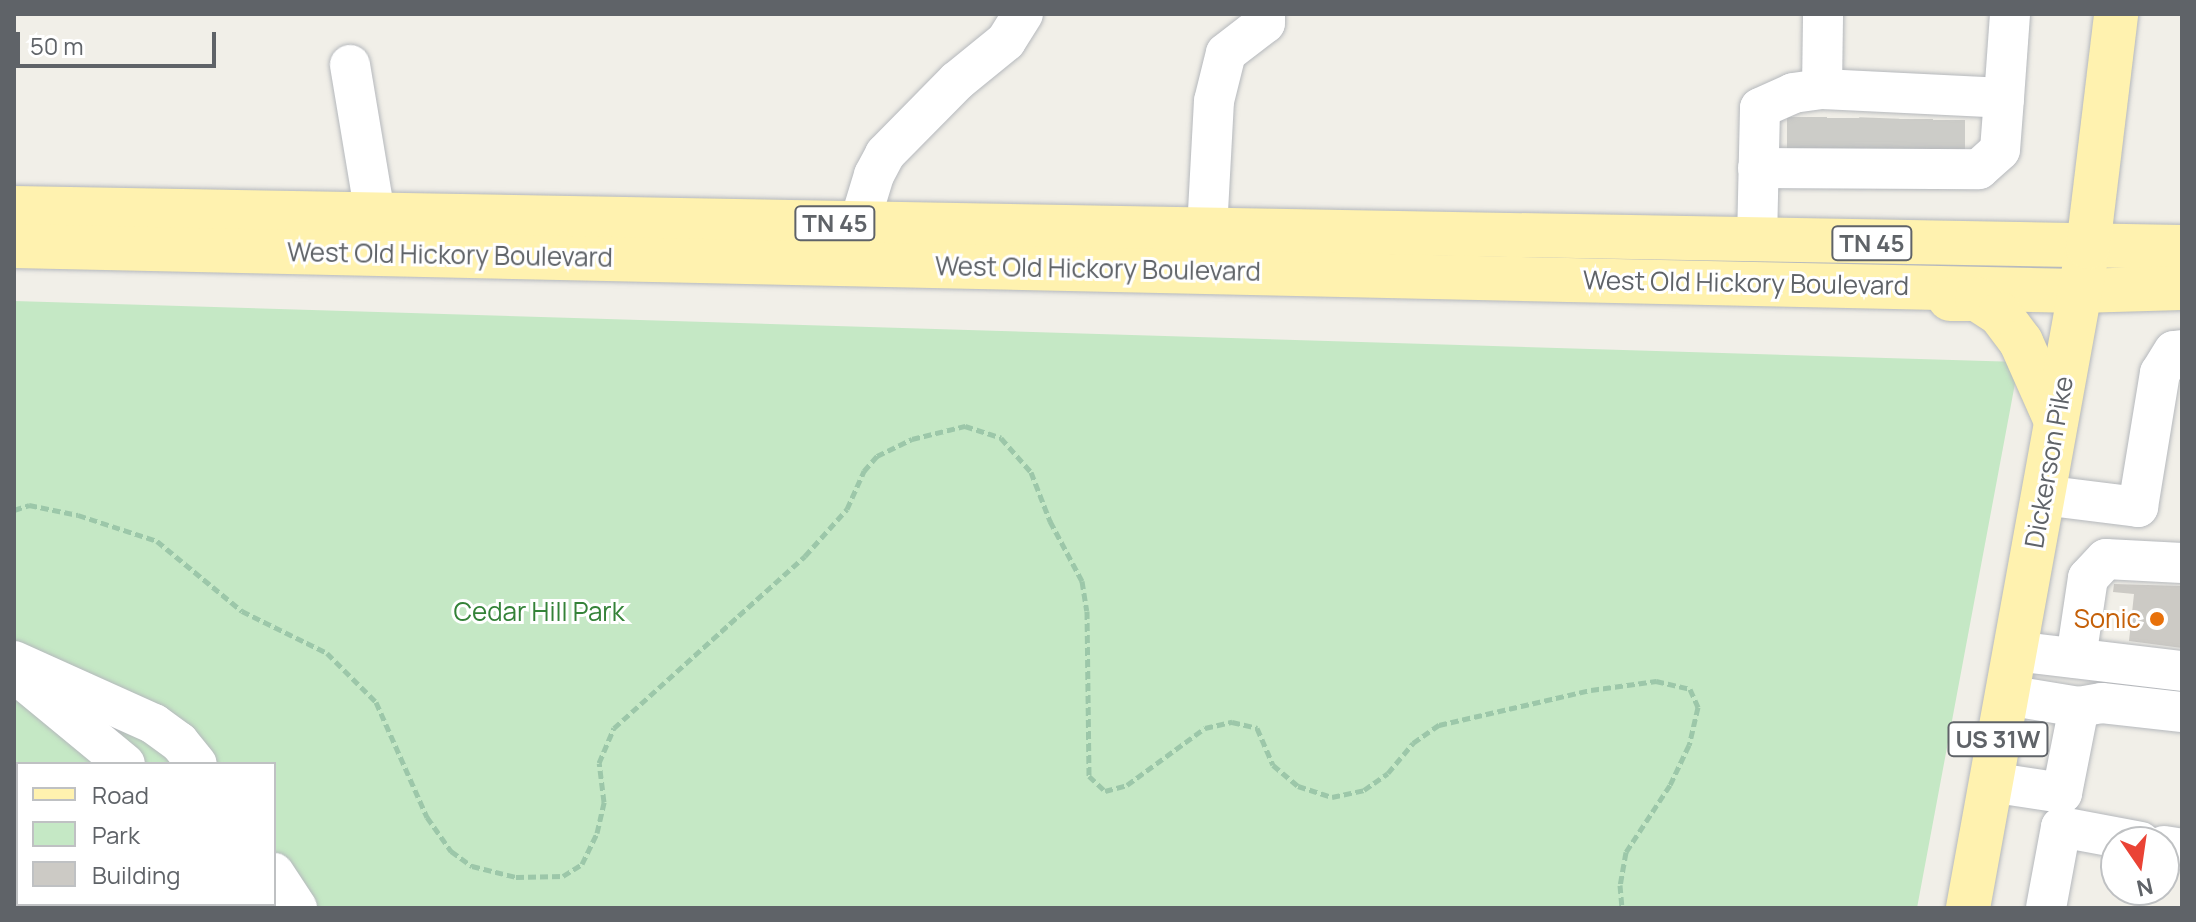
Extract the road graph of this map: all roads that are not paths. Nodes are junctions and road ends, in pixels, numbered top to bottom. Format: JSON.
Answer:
{"nodes":[{"id":1,"x":1023,"y":14,"type":"edge"},
{"id":2,"x":1265,"y":14,"type":"edge"},
{"id":3,"x":1823,"y":14,"type":"edge"},
{"id":4,"x":2010,"y":14,"type":"edge"},
{"id":5,"x":2116,"y":14,"type":"edge"},
{"id":6,"x":350,"y":65,"type":"dead end"},
{"id":7,"x":2004,"y":98,"type":"junction"},
{"id":8,"x":1875,"y":131,"type":"junction"},
{"id":9,"x":1758,"y":168,"type":"junction"},
{"id":10,"x":14,"y":208,"type":"edge"},
{"id":11,"x":375,"y":214,"type":"junction"},
{"id":12,"x":1207,"y":230,"type":"junction"},
{"id":13,"x":1757,"y":241,"type":"junction"},
{"id":14,"x":852,"y":244,"type":"junction"},
{"id":15,"x":14,"y":246,"type":"edge"},
{"id":16,"x":2088,"y":247,"type":"junction"},
{"id":17,"x":2182,"y":247,"type":"edge"},
{"id":18,"x":1775,"y":284,"type":"junction"},
{"id":19,"x":2182,"y":288,"type":"edge"},
{"id":20,"x":2079,"y":291,"type":"junction"},
{"id":21,"x":2182,"y":350,"type":"edge"},
{"id":22,"x":2056,"y":421,"type":"junction"},
{"id":23,"x":2042,"y":495,"type":"junction"},
{"id":24,"x":2182,"y":563,"type":"edge"},
{"id":25,"x":2030,"y":570,"type":"junction"},
{"id":26,"x":2088,"y":578,"type":"junction"},
{"id":27,"x":2014,"y":651,"type":"junction"},
{"id":28,"x":2076,"y":658,"type":"junction"},
{"id":29,"x":14,"y":661,"type":"edge"},
{"id":30,"x":2182,"y":671,"type":"edge"},
{"id":31,"x":14,"y":673,"type":"edge"},
{"id":32,"x":2006,"y":695,"type":"junction"},
{"id":33,"x":2079,"y":707,"type":"junction"},
{"id":34,"x":2182,"y":712,"type":"edge"},
{"id":35,"x":123,"y":762,"type":"edge"},
{"id":36,"x":195,"y":762,"type":"edge"},
{"id":37,"x":1990,"y":782,"type":"junction"},
{"id":38,"x":2100,"y":834,"type":"edge"},
{"id":39,"x":276,"y":876,"type":"edge"},
{"id":40,"x":297,"y":908,"type":"edge"},
{"id":41,"x":1968,"y":908,"type":"edge"},
{"id":42,"x":2046,"y":908,"type":"edge"}],
"edges":[{"from":1,"to":14,"type":"street"},
{"from":2,"to":12,"type":"street"},
{"from":3,"to":8,"type":"street"},
{"from":4,"to":7,"type":"street"},
{"from":5,"to":16,"type":"main road","name":"Dickerson Pike","number":"US 31W"},
{"from":6,"to":11,"type":"street"},
{"from":7,"to":8,"type":"street"},
{"from":7,"to":8,"type":"street"},
{"from":8,"to":9,"type":"street"},
{"from":8,"to":9,"type":"street"},
{"from":9,"to":13,"type":"street"},
{"from":10,"to":11,"type":"main road","name":"West Old Hickory Boulevard","number":"TN 45"},
{"from":11,"to":14,"type":"main road","name":"West Old Hickory Boulevard","number":"TN 45"},
{"from":12,"to":13,"type":"main road","name":"West Old Hickory Boulevard","number":"TN 45"},
{"from":12,"to":14,"type":"main road","name":"West Old Hickory Boulevard","number":"TN 45"},
{"from":13,"to":16,"type":"main road","name":"West Old Hickory Boulevard","number":"TN 45"},
{"from":14,"to":15,"type":"main road","name":"West Old Hickory Boulevard","number":"TN 45"},
{"from":14,"to":18,"type":"main road","name":"West Old Hickory Boulevard","number":"TN 45"},
{"from":16,"to":17,"type":"main road","name":"West Old Hickory Boulevard","number":"TN 45"},
{"from":16,"to":20,"type":"main road","name":"Dickerson Pike","number":"US 31W"},
{"from":18,"to":20,"type":"main road","name":"West Old Hickory Boulevard","number":"TN 45"},
{"from":18,"to":22,"type":"main road"},
{"from":19,"to":20,"type":"main road","name":"West Old Hickory Boulevard","number":"TN 45"},
{"from":20,"to":22,"type":"main road","name":"Dickerson Pike","number":"US 31W"},
{"from":21,"to":23,"type":"street"},
{"from":22,"to":23,"type":"main road","name":"Dickerson Pike","number":"US 31W"},
{"from":23,"to":25,"type":"main road","name":"Dickerson Pike","number":"US 31W"},
{"from":24,"to":26,"type":"street"},
{"from":25,"to":26,"type":"street"},
{"from":25,"to":27,"type":"main road","name":"Dickerson Pike","number":"US 31W"},
{"from":26,"to":28,"type":"street"},
{"from":27,"to":28,"type":"street"},
{"from":27,"to":32,"type":"main road","name":"Dickerson Pike","number":"US 31W"},
{"from":28,"to":30,"type":"street"},
{"from":29,"to":36,"type":"street"},
{"from":31,"to":35,"type":"street"},
{"from":32,"to":33,"type":"street"},
{"from":32,"to":37,"type":"main road","name":"Dickerson Pike","number":"US 31W"},
{"from":33,"to":34,"type":"street"},
{"from":33,"to":37,"type":"street"},
{"from":37,"to":41,"type":"main road","name":"Dickerson Pike","number":"US 31W"},
{"from":38,"to":42,"type":"street"},
{"from":39,"to":40,"type":"street"}]}
